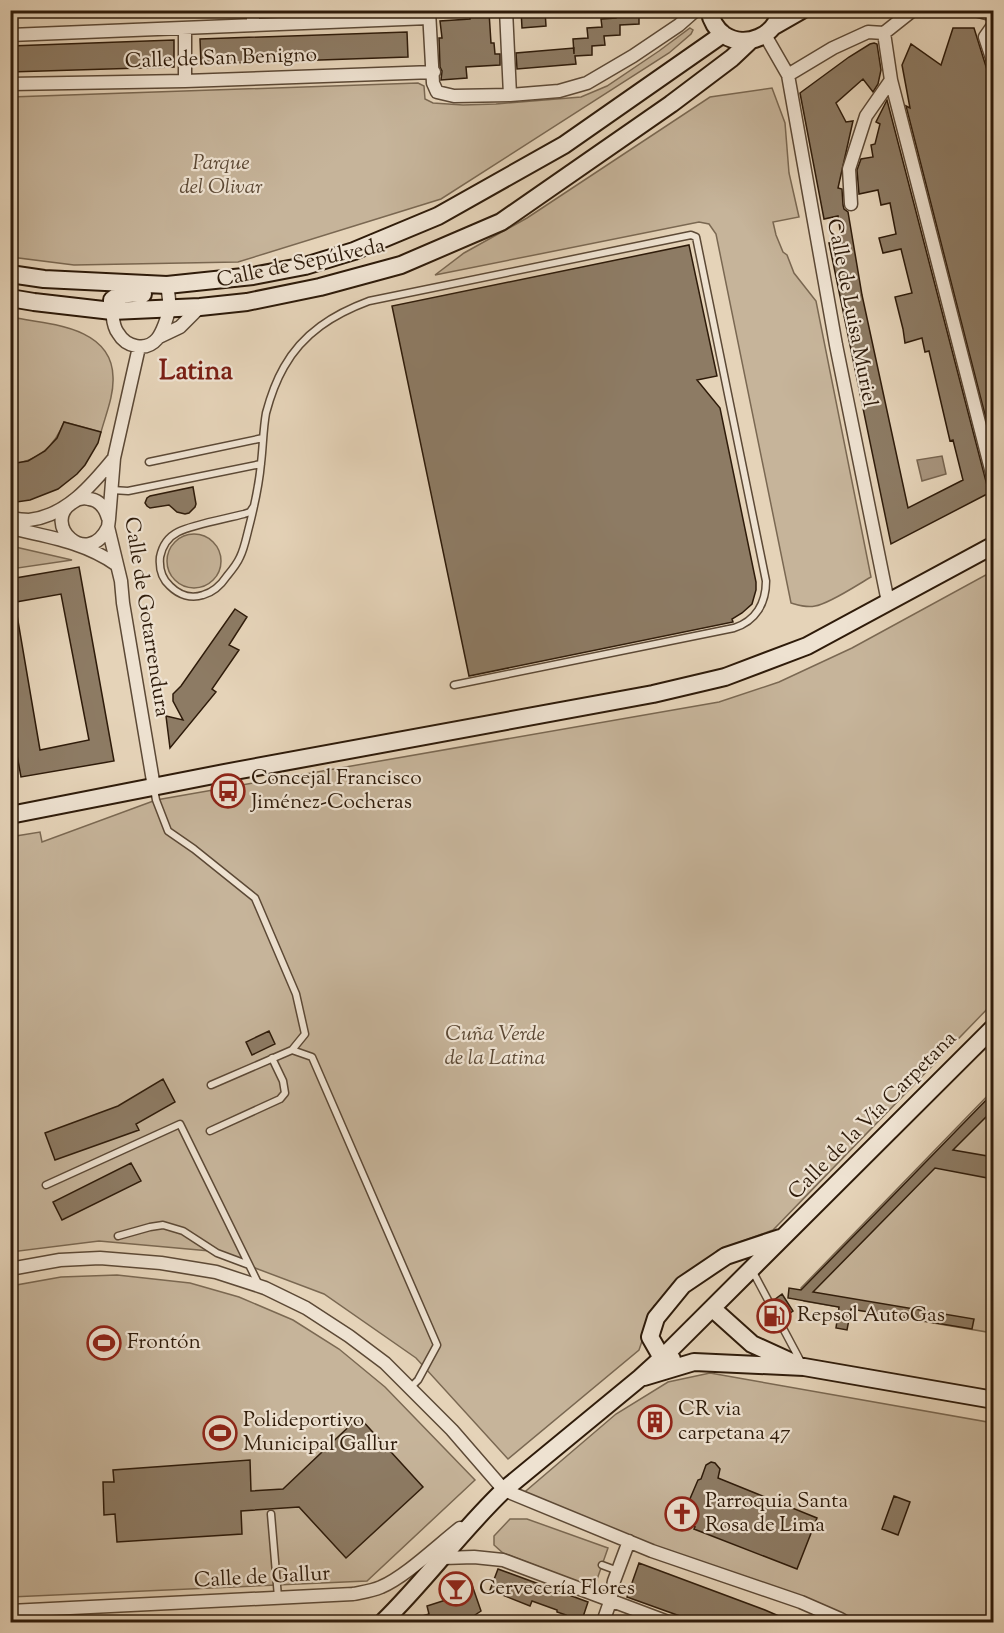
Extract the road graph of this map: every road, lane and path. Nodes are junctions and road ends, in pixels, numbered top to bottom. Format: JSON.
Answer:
{"nodes":[{"id":1,"x":253,"y":10,"type":"edge"},
{"id":2,"x":506,"y":10,"type":"edge"},
{"id":3,"x":696,"y":10,"type":"edge"},
{"id":4,"x":709,"y":10,"type":"edge"},
{"id":5,"x":802,"y":10,"type":"edge"},
{"id":6,"x":913,"y":10,"type":"edge"},
{"id":7,"x":975,"y":10,"type":"edge"},
{"id":8,"x":429,"y":14,"type":"edge"},
{"id":9,"x":993,"y":15,"type":"edge"},
{"id":10,"x":253,"y":25,"type":"junction"},
{"id":11,"x":185,"y":28,"type":"junction"},
{"id":12,"x":767,"y":28,"type":"edge"},
{"id":13,"x":989,"y":32,"type":"edge"},
{"id":14,"x":884,"y":33,"type":"junction"},
{"id":15,"x":723,"y":34,"type":"junction"},
{"id":16,"x":10,"y":35,"type":"edge"},
{"id":17,"x":993,"y":64,"type":"edge"},
{"id":18,"x":434,"y":72,"type":"junction"},
{"id":19,"x":788,"y":75,"type":"junction"},
{"id":20,"x":891,"y":80,"type":"junction"},
{"id":21,"x":185,"y":81,"type":"junction"},
{"id":22,"x":10,"y":84,"type":"edge"},
{"id":23,"x":510,"y":95,"type":"junction"},
{"id":24,"x":850,"y":204,"type":"dead end"},
{"id":25,"x":10,"y":274,"type":"edge"},
{"id":26,"x":167,"y":285,"type":"junction"},
{"id":27,"x":10,"y":298,"type":"edge"},
{"id":28,"x":200,"y":307,"type":"junction"},
{"id":29,"x":169,"y":309,"type":"junction"},
{"id":30,"x":112,"y":311,"type":"junction"},
{"id":31,"x":159,"y":337,"type":"junction"},
{"id":32,"x":139,"y":347,"type":"junction"},
{"id":33,"x":263,"y":438,"type":"junction"},
{"id":34,"x":114,"y":458,"type":"junction"},
{"id":35,"x":149,"y":462,"type":"dead end"},
{"id":36,"x":261,"y":464,"type":"junction"},
{"id":37,"x":993,"y":481,"type":"edge"},
{"id":38,"x":111,"y":490,"type":"junction"},
{"id":39,"x":72,"y":502,"type":"junction"},
{"id":40,"x":254,"y":507,"type":"junction"},
{"id":41,"x":10,"y":518,"type":"edge"},
{"id":42,"x":109,"y":523,"type":"junction"},
{"id":43,"x":10,"y":528,"type":"edge"},
{"id":44,"x":76,"y":543,"type":"junction"},
{"id":45,"x":993,"y":545,"type":"edge"},
{"id":46,"x":117,"y":565,"type":"junction"},
{"id":47,"x":888,"y":602,"type":"junction"},
{"id":48,"x":454,"y":685,"type":"dead end"},
{"id":49,"x":154,"y":787,"type":"junction"},
{"id":50,"x":10,"y":815,"type":"edge"},
{"id":51,"x":993,"y":1027,"type":"edge"},
{"id":52,"x":292,"y":1050,"type":"junction"},
{"id":53,"x":272,"y":1058,"type":"junction"},
{"id":54,"x":211,"y":1085,"type":"dead end"},
{"id":55,"x":210,"y":1131,"type":"dead end"},
{"id":56,"x":46,"y":1185,"type":"dead end"},
{"id":57,"x":118,"y":1236,"type":"dead end"},
{"id":58,"x":784,"y":1237,"type":"junction"},
{"id":59,"x":249,"y":1265,"type":"junction"},
{"id":60,"x":10,"y":1269,"type":"edge"},
{"id":61,"x":752,"y":1269,"type":"junction"},
{"id":62,"x":259,"y":1286,"type":"junction"},
{"id":63,"x":712,"y":1309,"type":"junction"},
{"id":64,"x":662,"y":1358,"type":"junction"},
{"id":65,"x":694,"y":1362,"type":"junction"},
{"id":66,"x":804,"y":1367,"type":"junction"},
{"id":67,"x":640,"y":1378,"type":"junction"},
{"id":68,"x":410,"y":1388,"type":"junction"},
{"id":69,"x":993,"y":1400,"type":"edge"},
{"id":70,"x":504,"y":1490,"type":"junction"},
{"id":71,"x":487,"y":1506,"type":"junction"},
{"id":72,"x":271,"y":1514,"type":"dead end"},
{"id":73,"x":629,"y":1541,"type":"junction"},
{"id":74,"x":443,"y":1558,"type":"junction"},
{"id":75,"x":602,"y":1565,"type":"dead end"},
{"id":76,"x":618,"y":1571,"type":"junction"},
{"id":77,"x":278,"y":1597,"type":"junction"},
{"id":78,"x":610,"y":1602,"type":"junction"},
{"id":79,"x":10,"y":1611,"type":"edge"},
{"id":80,"x":842,"y":1621,"type":"edge"},
{"id":81,"x":383,"y":1623,"type":"edge"},
{"id":82,"x":603,"y":1623,"type":"edge"},
{"id":83,"x":668,"y":1623,"type":"edge"}],
"edges":[{"from":1,"to":10,"type":"street"},
{"from":2,"to":23,"type":"street"},
{"from":3,"to":23,"type":"street"},
{"from":4,"to":15,"type":"street"},
{"from":5,"to":12,"type":"street","name":"Calle de Sepúlveda"},
{"from":6,"to":14,"type":"street"},
{"from":7,"to":9,"type":"street"},
{"from":8,"to":10,"type":"street"},
{"from":8,"to":18,"type":"street"},
{"from":10,"to":11,"type":"street"},
{"from":11,"to":16,"type":"street"},
{"from":11,"to":21,"type":"street"},
{"from":12,"to":15,"type":"street"},
{"from":12,"to":19,"type":"street","name":"Calle de Luisa Muriel"},
{"from":12,"to":28,"type":"street","name":"Calle de Sepúlveda"},
{"from":13,"to":17,"type":"street"},
{"from":14,"to":19,"type":"street"},
{"from":14,"to":20,"type":"street"},
{"from":15,"to":26,"type":"street","name":"Calle de Sepúlveda"},
{"from":18,"to":21,"type":"street","name":"Calle de San Benigno"},
{"from":18,"to":23,"type":"street"},
{"from":19,"to":47,"type":"street","name":"Calle de Luisa Muriel"},
{"from":20,"to":24,"type":"street"},
{"from":20,"to":37,"type":"street"},
{"from":21,"to":22,"type":"street","name":"Calle de San Benigno"},
{"from":25,"to":26,"type":"street","name":"Calle de Sepúlveda"},
{"from":26,"to":29,"type":"street"},
{"from":26,"to":30,"type":"street"},
{"from":27,"to":30,"type":"street","name":"Calle de Sepúlveda"},
{"from":28,"to":29,"type":"street","name":"Calle de Sepúlveda"},
{"from":28,"to":31,"type":"street"},
{"from":29,"to":30,"type":"street","name":"Calle de Sepúlveda"},
{"from":29,"to":31,"type":"street"},
{"from":30,"to":32,"type":"street"},
{"from":31,"to":32,"type":"street"},
{"from":32,"to":34,"type":"street","name":"Calle de Gotarrendura"},
{"from":33,"to":35,"type":"lane"},
{"from":33,"to":36,"type":"lane"},
{"from":33,"to":48,"type":"lane"},
{"from":34,"to":38,"type":"street","name":"Calle de Gotarrendura"},
{"from":34,"to":39,"type":"street"},
{"from":36,"to":38,"type":"lane"},
{"from":36,"to":40,"type":"lane"},
{"from":38,"to":42,"type":"street","name":"Calle de Gotarrendura"},
{"from":39,"to":41,"type":"street"},
{"from":39,"to":42,"type":"street"},
{"from":39,"to":44,"type":"street"},
{"from":40,"to":40,"type":"lane"},
{"from":42,"to":44,"type":"street"},
{"from":42,"to":46,"type":"street","name":"Calle de Gotarrendura"},
{"from":43,"to":44,"type":"street"},
{"from":44,"to":46,"type":"street"},
{"from":45,"to":47,"type":"street"},
{"from":46,"to":49,"type":"street","name":"Calle de Gotarrendura"},
{"from":47,"to":49,"type":"street"},
{"from":49,"to":50,"type":"street"},
{"from":49,"to":52,"type":"lane"},
{"from":51,"to":58,"type":"street","name":"Calle de la Vía Carpetana"},
{"from":52,"to":53,"type":"lane"},
{"from":52,"to":68,"type":"lane"},
{"from":53,"to":54,"type":"lane"},
{"from":53,"to":55,"type":"lane"},
{"from":56,"to":59,"type":"lane"},
{"from":57,"to":59,"type":"lane"},
{"from":58,"to":61,"type":"street","name":"Calle de la Vía Carpetana"},
{"from":58,"to":64,"type":"street","name":"Calle de la Vía Carpetana"},
{"from":59,"to":62,"type":"lane"},
{"from":60,"to":62,"type":"street"},
{"from":61,"to":63,"type":"street","name":"Calle de la Vía Carpetana"},
{"from":61,"to":66,"type":"lane"},
{"from":62,"to":68,"type":"street"},
{"from":63,"to":64,"type":"street","name":"Calle de la Vía Carpetana"},
{"from":63,"to":66,"type":"street"},
{"from":64,"to":65,"type":"street"},
{"from":64,"to":67,"type":"street","name":"Calle de la Vía Carpetana"},
{"from":65,"to":66,"type":"street"},
{"from":65,"to":67,"type":"street"},
{"from":66,"to":69,"type":"street"},
{"from":67,"to":70,"type":"street","name":"Calle de la Vía Carpetana"},
{"from":68,"to":70,"type":"street"},
{"from":70,"to":71,"type":"street","name":"Calle de la Vía Carpetana"},
{"from":70,"to":73,"type":"street"},
{"from":71,"to":74,"type":"street","name":"Calle de la Vía Carpetana"},
{"from":71,"to":77,"type":"street","name":"Calle de Gallur"},
{"from":72,"to":77,"type":"lane"},
{"from":73,"to":76,"type":"street"},
{"from":73,"to":80,"type":"street"},
{"from":74,"to":78,"type":"street"},
{"from":74,"to":81,"type":"street","name":"Calle de la Vía Carpetana"},
{"from":75,"to":76,"type":"lane"},
{"from":76,"to":78,"type":"street"},
{"from":77,"to":79,"type":"street","name":"Calle de Gallur"},
{"from":78,"to":82,"type":"street"},
{"from":78,"to":83,"type":"street"}]}
